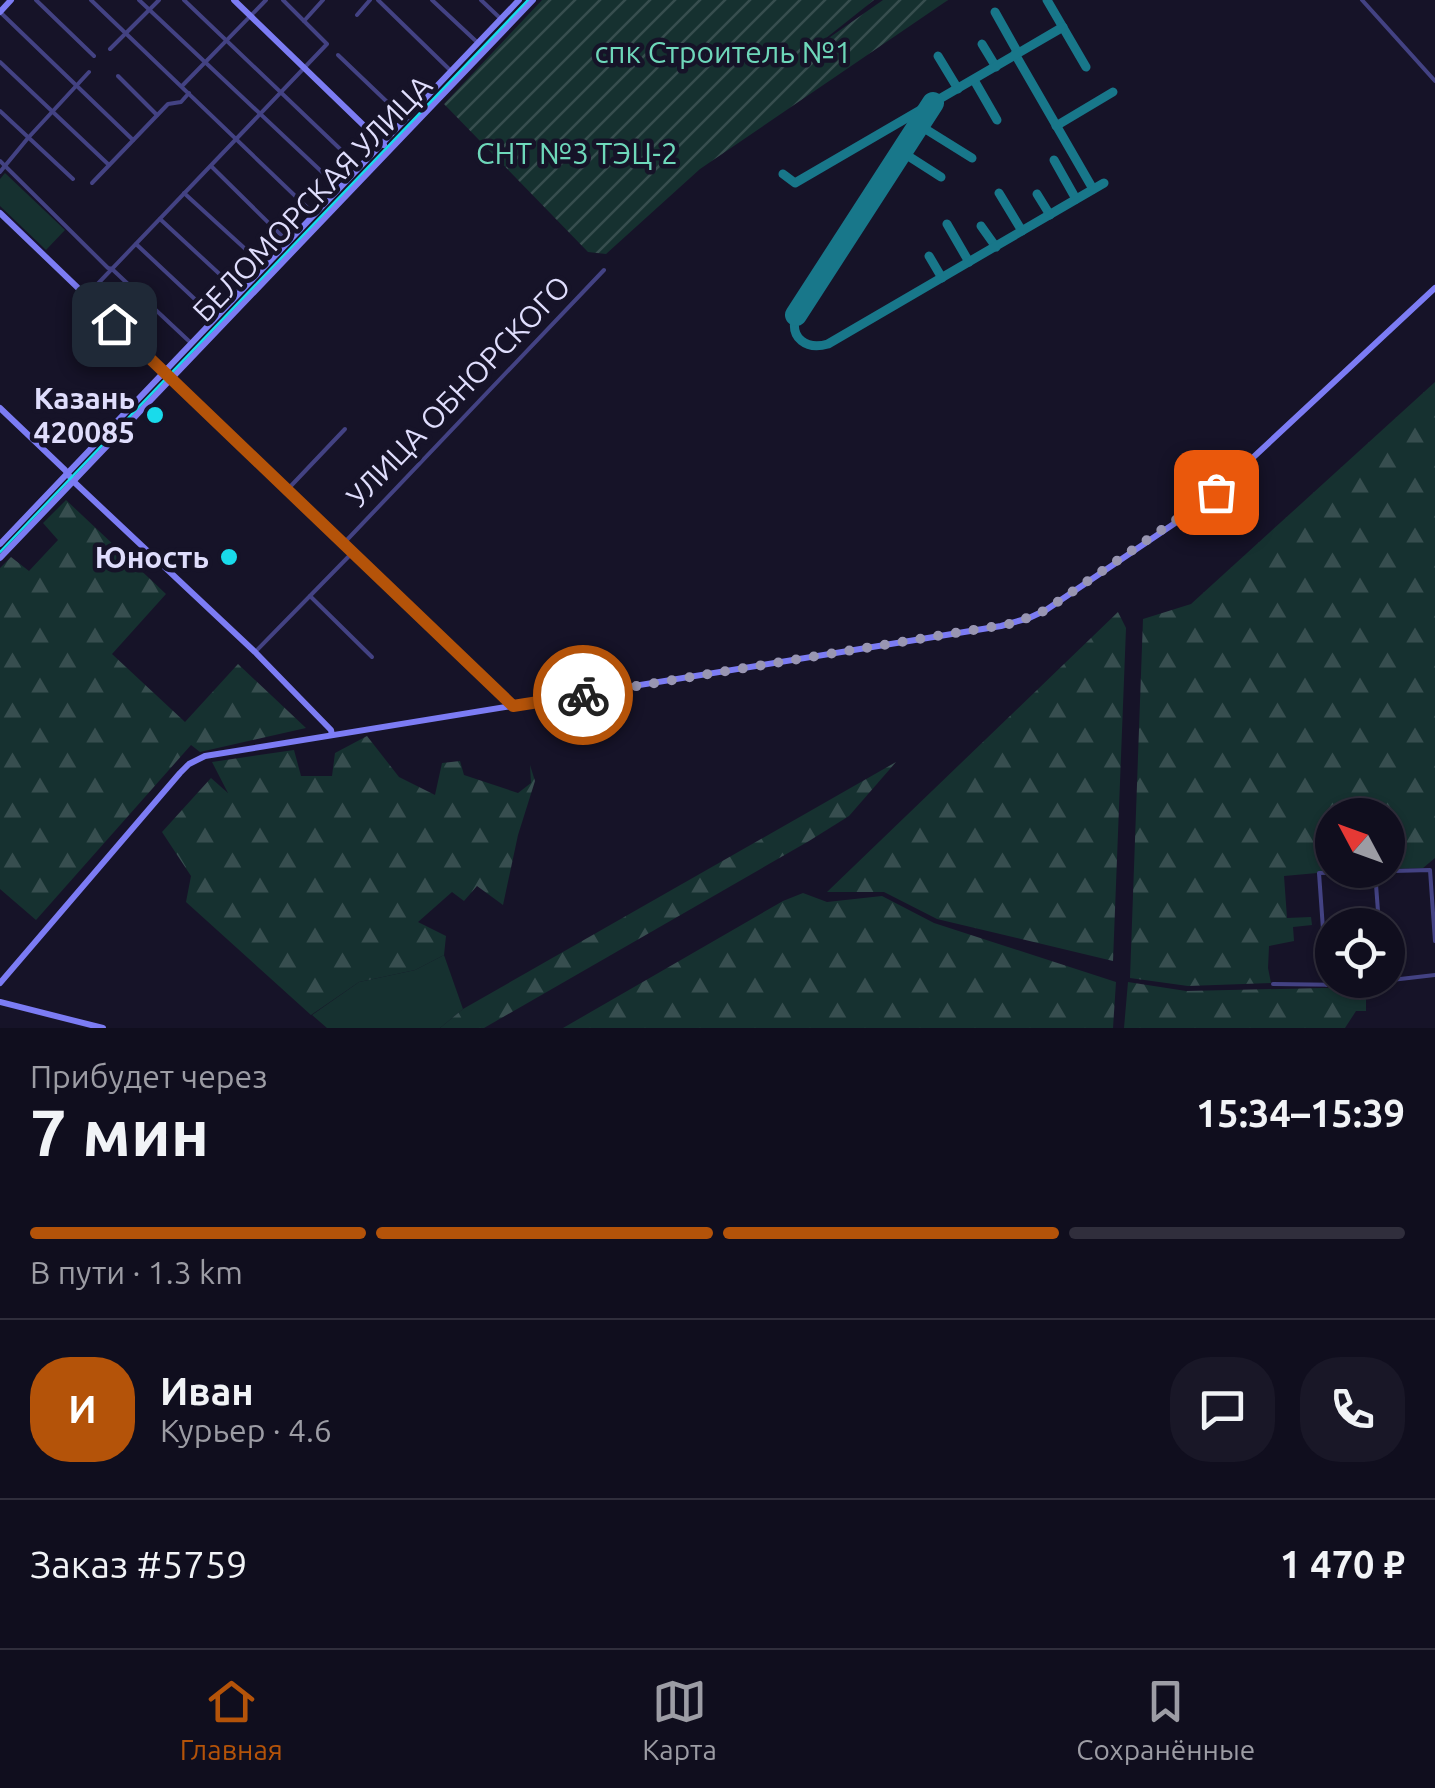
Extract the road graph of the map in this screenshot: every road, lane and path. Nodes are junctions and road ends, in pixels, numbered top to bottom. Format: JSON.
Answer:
{"nodes":[{"id":1,"x":11,"y":0,"type":"edge"},
{"id":2,"x":36,"y":0,"type":"edge"},
{"id":3,"x":90,"y":0,"type":"edge"},
{"id":4,"x":139,"y":0,"type":"edge"},
{"id":5,"x":160,"y":0,"type":"edge"},
{"id":6,"x":184,"y":0,"type":"edge"},
{"id":7,"x":234,"y":0,"type":"edge"},
{"id":8,"x":266,"y":0,"type":"edge"},
{"id":9,"x":283,"y":0,"type":"edge"},
{"id":10,"x":324,"y":0,"type":"edge"},
{"id":11,"x":370,"y":0,"type":"edge"},
{"id":12,"x":378,"y":0,"type":"edge"},
{"id":13,"x":432,"y":0,"type":"edge"},
{"id":14,"x":481,"y":0,"type":"edge"},
{"id":15,"x":519,"y":0,"type":"edge"},
{"id":16,"x":533,"y":0,"type":"edge"},
{"id":17,"x":1362,"y":0,"type":"edge"},
{"id":18,"x":149,"y":10,"type":"junction"},
{"id":19,"x":0,"y":12,"type":"edge"},
{"id":20,"x":357,"y":15,"type":"dead end"},
{"id":21,"x":251,"y":16,"type":"junction"},
{"id":22,"x":500,"y":20,"type":"junction"},
{"id":23,"x":304,"y":21,"type":"junction"},
{"id":24,"x":125,"y":33,"type":"junction"},
{"id":25,"x":228,"y":40,"type":"junction"},
{"id":26,"x":478,"y":43,"type":"junction"},
{"id":27,"x":110,"y":50,"type":"dead end"},
{"id":28,"x":338,"y":55,"type":"dead end"},
{"id":29,"x":94,"y":56,"type":"dead end"},
{"id":30,"x":0,"y":62,"type":"edge"},
{"id":31,"x":207,"y":62,"type":"junction"},
{"id":32,"x":304,"y":68,"type":"junction"},
{"id":33,"x":451,"y":71,"type":"junction"},
{"id":34,"x":90,"y":72,"type":"dead end"},
{"id":35,"x":118,"y":76,"type":"dead end"},
{"id":36,"x":1435,"y":81,"type":"edge"},
{"id":37,"x":76,"y":85,"type":"junction"},
{"id":38,"x":182,"y":86,"type":"junction"},
{"id":39,"x":189,"y":93,"type":"junction"},
{"id":40,"x":280,"y":94,"type":"junction"},
{"id":41,"x":0,"y":110,"type":"edge"},
{"id":42,"x":52,"y":112,"type":"junction"},
{"id":43,"x":260,"y":114,"type":"junction"},
{"id":44,"x":157,"y":115,"type":"junction"},
{"id":45,"x":405,"y":119,"type":"junction"},
{"id":46,"x":28,"y":138,"type":"junction"},
{"id":47,"x":236,"y":139,"type":"junction"},
{"id":48,"x":134,"y":140,"type":"junction"},
{"id":49,"x":382,"y":143,"type":"junction"},
{"id":50,"x":389,"y":150,"type":"junction"},
{"id":51,"x":0,"y":161,"type":"edge"},
{"id":52,"x":110,"y":165,"type":"junction"},
{"id":53,"x":211,"y":166,"type":"junction"},
{"id":54,"x":5,"y":167,"type":"junction"},
{"id":55,"x":359,"y":167,"type":"junction"},
{"id":56,"x":0,"y":172,"type":"edge"},
{"id":57,"x":74,"y":179,"type":"dead end"},
{"id":58,"x":92,"y":184,"type":"dead end"},
{"id":59,"x":339,"y":188,"type":"junction"},
{"id":60,"x":184,"y":193,"type":"junction"},
{"id":61,"x":0,"y":214,"type":"edge"},
{"id":62,"x":314,"y":214,"type":"junction"},
{"id":63,"x":160,"y":219,"type":"junction"},
{"id":64,"x":288,"y":242,"type":"junction"},
{"id":65,"x":136,"y":244,"type":"junction"},
{"id":66,"x":271,"y":258,"type":"junction"},
{"id":67,"x":264,"y":266,"type":"junction"},
{"id":68,"x":278,"y":266,"type":"junction"},
{"id":69,"x":112,"y":269,"type":"junction"},
{"id":70,"x":604,"y":270,"type":"dead end"},
{"id":71,"x":1435,"y":288,"type":"edge"},
{"id":72,"x":239,"y":292,"type":"junction"},
{"id":73,"x":86,"y":296,"type":"junction"},
{"id":74,"x":215,"y":318,"type":"junction"},
{"id":75,"x":191,"y":342,"type":"junction"},
{"id":76,"x":164,"y":370,"type":"junction"},
{"id":77,"x":171,"y":378,"type":"junction"},
{"id":78,"x":0,"y":408,"type":"edge"},
{"id":79,"x":345,"y":429,"type":"dead end"},
{"id":80,"x":67,"y":472,"type":"junction"},
{"id":81,"x":72,"y":481,"type":"junction"},
{"id":82,"x":288,"y":489,"type":"junction"},
{"id":83,"x":344,"y":543,"type":"junction"},
{"id":84,"x":0,"y":544,"type":"edge"},
{"id":85,"x":353,"y":552,"type":"junction"},
{"id":86,"x":0,"y":558,"type":"edge"},
{"id":87,"x":310,"y":596,"type":"junction"},
{"id":88,"x":255,"y":652,"type":"junction"},
{"id":89,"x":372,"y":657,"type":"dead end"},
{"id":90,"x":513,"y":706,"type":"junction"},
{"id":91,"x":332,"y":735,"type":"junction"},
{"id":92,"x":1405,"y":871,"type":"edge"},
{"id":93,"x":1434,"y":903,"type":"edge"},
{"id":94,"x":1435,"y":941,"type":"edge"},
{"id":95,"x":1435,"y":975,"type":"edge"},
{"id":96,"x":1405,"y":978,"type":"edge"},
{"id":97,"x":0,"y":983,"type":"edge"},
{"id":98,"x":1273,"y":984,"type":"dead end"},
{"id":99,"x":1315,"y":985,"type":"edge"},
{"id":100,"x":0,"y":1002,"type":"edge"},
{"id":101,"x":103,"y":1028,"type":"edge"}],
"edges":[{"from":1,"to":19,"type":"main road"},
{"from":2,"to":29,"type":"street"},
{"from":3,"to":24,"type":"street"},
{"from":4,"to":18,"type":"street"},
{"from":5,"to":18,"type":"street"},
{"from":6,"to":25,"type":"street"},
{"from":7,"to":21,"type":"main road"},
{"from":8,"to":21,"type":"street"},
{"from":9,"to":23,"type":"street"},
{"from":10,"to":23,"type":"street"},
{"from":11,"to":20,"type":"street"},
{"from":12,"to":33,"type":"street"},
{"from":13,"to":26,"type":"street"},
{"from":14,"to":22,"type":"street"},
{"from":15,"to":22,"type":"main road","name":"БЕЛОМОРСКАЯ УЛИЦА"},
{"from":16,"to":50,"type":"main road","name":"БЕЛОМОРСКАЯ УЛИЦА"},
{"from":17,"to":36,"type":"street"},
{"from":18,"to":24,"type":"street"},
{"from":18,"to":31,"type":"street"},
{"from":19,"to":37,"type":"street"},
{"from":21,"to":25,"type":"street"},
{"from":21,"to":32,"type":"main road"},
{"from":22,"to":26,"type":"main road","name":"БЕЛОМОРСКАЯ УЛИЦА"},
{"from":23,"to":32,"type":"street"},
{"from":24,"to":27,"type":"street"},
{"from":24,"to":38,"type":"street"},
{"from":25,"to":31,"type":"street"},
{"from":25,"to":40,"type":"street"},
{"from":26,"to":33,"type":"main road","name":"БЕЛОМОРСКАЯ УЛИЦА"},
{"from":28,"to":45,"type":"street"},
{"from":30,"to":42,"type":"street"},
{"from":31,"to":38,"type":"street"},
{"from":31,"to":43,"type":"street"},
{"from":32,"to":40,"type":"street"},
{"from":32,"to":49,"type":"main road"},
{"from":33,"to":45,"type":"main road","name":"БЕЛОМОРСКАЯ УЛИЦА"},
{"from":34,"to":37,"type":"street"},
{"from":35,"to":44,"type":"street"},
{"from":37,"to":42,"type":"street"},
{"from":37,"to":48,"type":"street"},
{"from":38,"to":39,"type":"street"},
{"from":39,"to":44,"type":"street"},
{"from":39,"to":47,"type":"street"},
{"from":40,"to":43,"type":"street"},
{"from":40,"to":55,"type":"street"},
{"from":41,"to":46,"type":"street"},
{"from":42,"to":46,"type":"street"},
{"from":42,"to":52,"type":"street"},
{"from":43,"to":47,"type":"street"},
{"from":43,"to":59,"type":"street"},
{"from":44,"to":48,"type":"street"},
{"from":45,"to":49,"type":"main road","name":"БЕЛОМОРСКАЯ УЛИЦА"},
{"from":46,"to":54,"type":"street"},
{"from":46,"to":57,"type":"street"},
{"from":47,"to":53,"type":"street"},
{"from":47,"to":62,"type":"street"},
{"from":48,"to":52,"type":"street"},
{"from":49,"to":50,"type":"main road"},
{"from":49,"to":55,"type":"main road","name":"БЕЛОМОРСКАЯ УЛИЦА"},
{"from":50,"to":68,"type":"main road","name":"БЕЛОМОРСКАЯ УЛИЦА"},
{"from":51,"to":54,"type":"street"},
{"from":52,"to":58,"type":"street"},
{"from":53,"to":60,"type":"street"},
{"from":53,"to":64,"type":"street"},
{"from":54,"to":56,"type":"street"},
{"from":54,"to":69,"type":"street"},
{"from":55,"to":59,"type":"main road","name":"БЕЛОМОРСКАЯ УЛИЦА"},
{"from":59,"to":62,"type":"main road","name":"БЕЛОМОРСКАЯ УЛИЦА"},
{"from":60,"to":63,"type":"street"},
{"from":60,"to":67,"type":"street"},
{"from":61,"to":73,"type":"main road"},
{"from":62,"to":64,"type":"main road","name":"БЕЛОМОРСКАЯ УЛИЦА"},
{"from":63,"to":65,"type":"street"},
{"from":63,"to":72,"type":"street"},
{"from":64,"to":66,"type":"main road","name":"БЕЛОМОРСКАЯ УЛИЦА"},
{"from":65,"to":69,"type":"street"},
{"from":65,"to":74,"type":"street"},
{"from":66,"to":67,"type":"main road","name":"БЕЛОМОРСКАЯ УЛИЦА"},
{"from":66,"to":68,"type":"main road"},
{"from":67,"to":72,"type":"main road","name":"БЕЛОМОРСКАЯ УЛИЦА"},
{"from":68,"to":77,"type":"main road","name":"БЕЛОМОРСКАЯ УЛИЦА"},
{"from":69,"to":73,"type":"street"},
{"from":69,"to":75,"type":"street"},
{"from":70,"to":83,"type":"street","name":"УЛИЦА ОБНОРСКОГО"},
{"from":71,"to":90,"type":"main road"},
{"from":72,"to":74,"type":"main road","name":"БЕЛОМОРСКАЯ УЛИЦА"},
{"from":73,"to":76,"type":"main road"},
{"from":74,"to":75,"type":"main road","name":"БЕЛОМОРСКАЯ УЛИЦА"},
{"from":75,"to":76,"type":"main road","name":"БЕЛОМОРСКАЯ УЛИЦА"},
{"from":76,"to":77,"type":"main road"},
{"from":76,"to":80,"type":"main road","name":"БЕЛОМОРСКАЯ УЛИЦА"},
{"from":77,"to":81,"type":"main road","name":"БЕЛОМОРСКАЯ УЛИЦА"},
{"from":77,"to":82,"type":"main road"},
{"from":78,"to":80,"type":"main road"},
{"from":79,"to":82,"type":"street"},
{"from":80,"to":81,"type":"main road"},
{"from":80,"to":84,"type":"main road","name":"БЕЛОМОРСКАЯ УЛИЦА"},
{"from":81,"to":86,"type":"main road","name":"БЕЛОМОРСКАЯ УЛИЦА"},
{"from":81,"to":88,"type":"main road"},
{"from":82,"to":83,"type":"main road"},
{"from":83,"to":85,"type":"main road"},
{"from":85,"to":87,"type":"street","name":"УЛИЦА ОБНОРСКОГО"},
{"from":85,"to":90,"type":"main road"},
{"from":87,"to":88,"type":"street","name":"УЛИЦА ОБНОРСКОГО"},
{"from":87,"to":89,"type":"street"},
{"from":88,"to":91,"type":"main road"},
{"from":90,"to":91,"type":"main road"},
{"from":91,"to":97,"type":"main road"},
{"from":92,"to":93,"type":"street"},
{"from":93,"to":94,"type":"street"},
{"from":95,"to":96,"type":"street"},
{"from":98,"to":99,"type":"street"},
{"from":100,"to":101,"type":"main road"}]}
